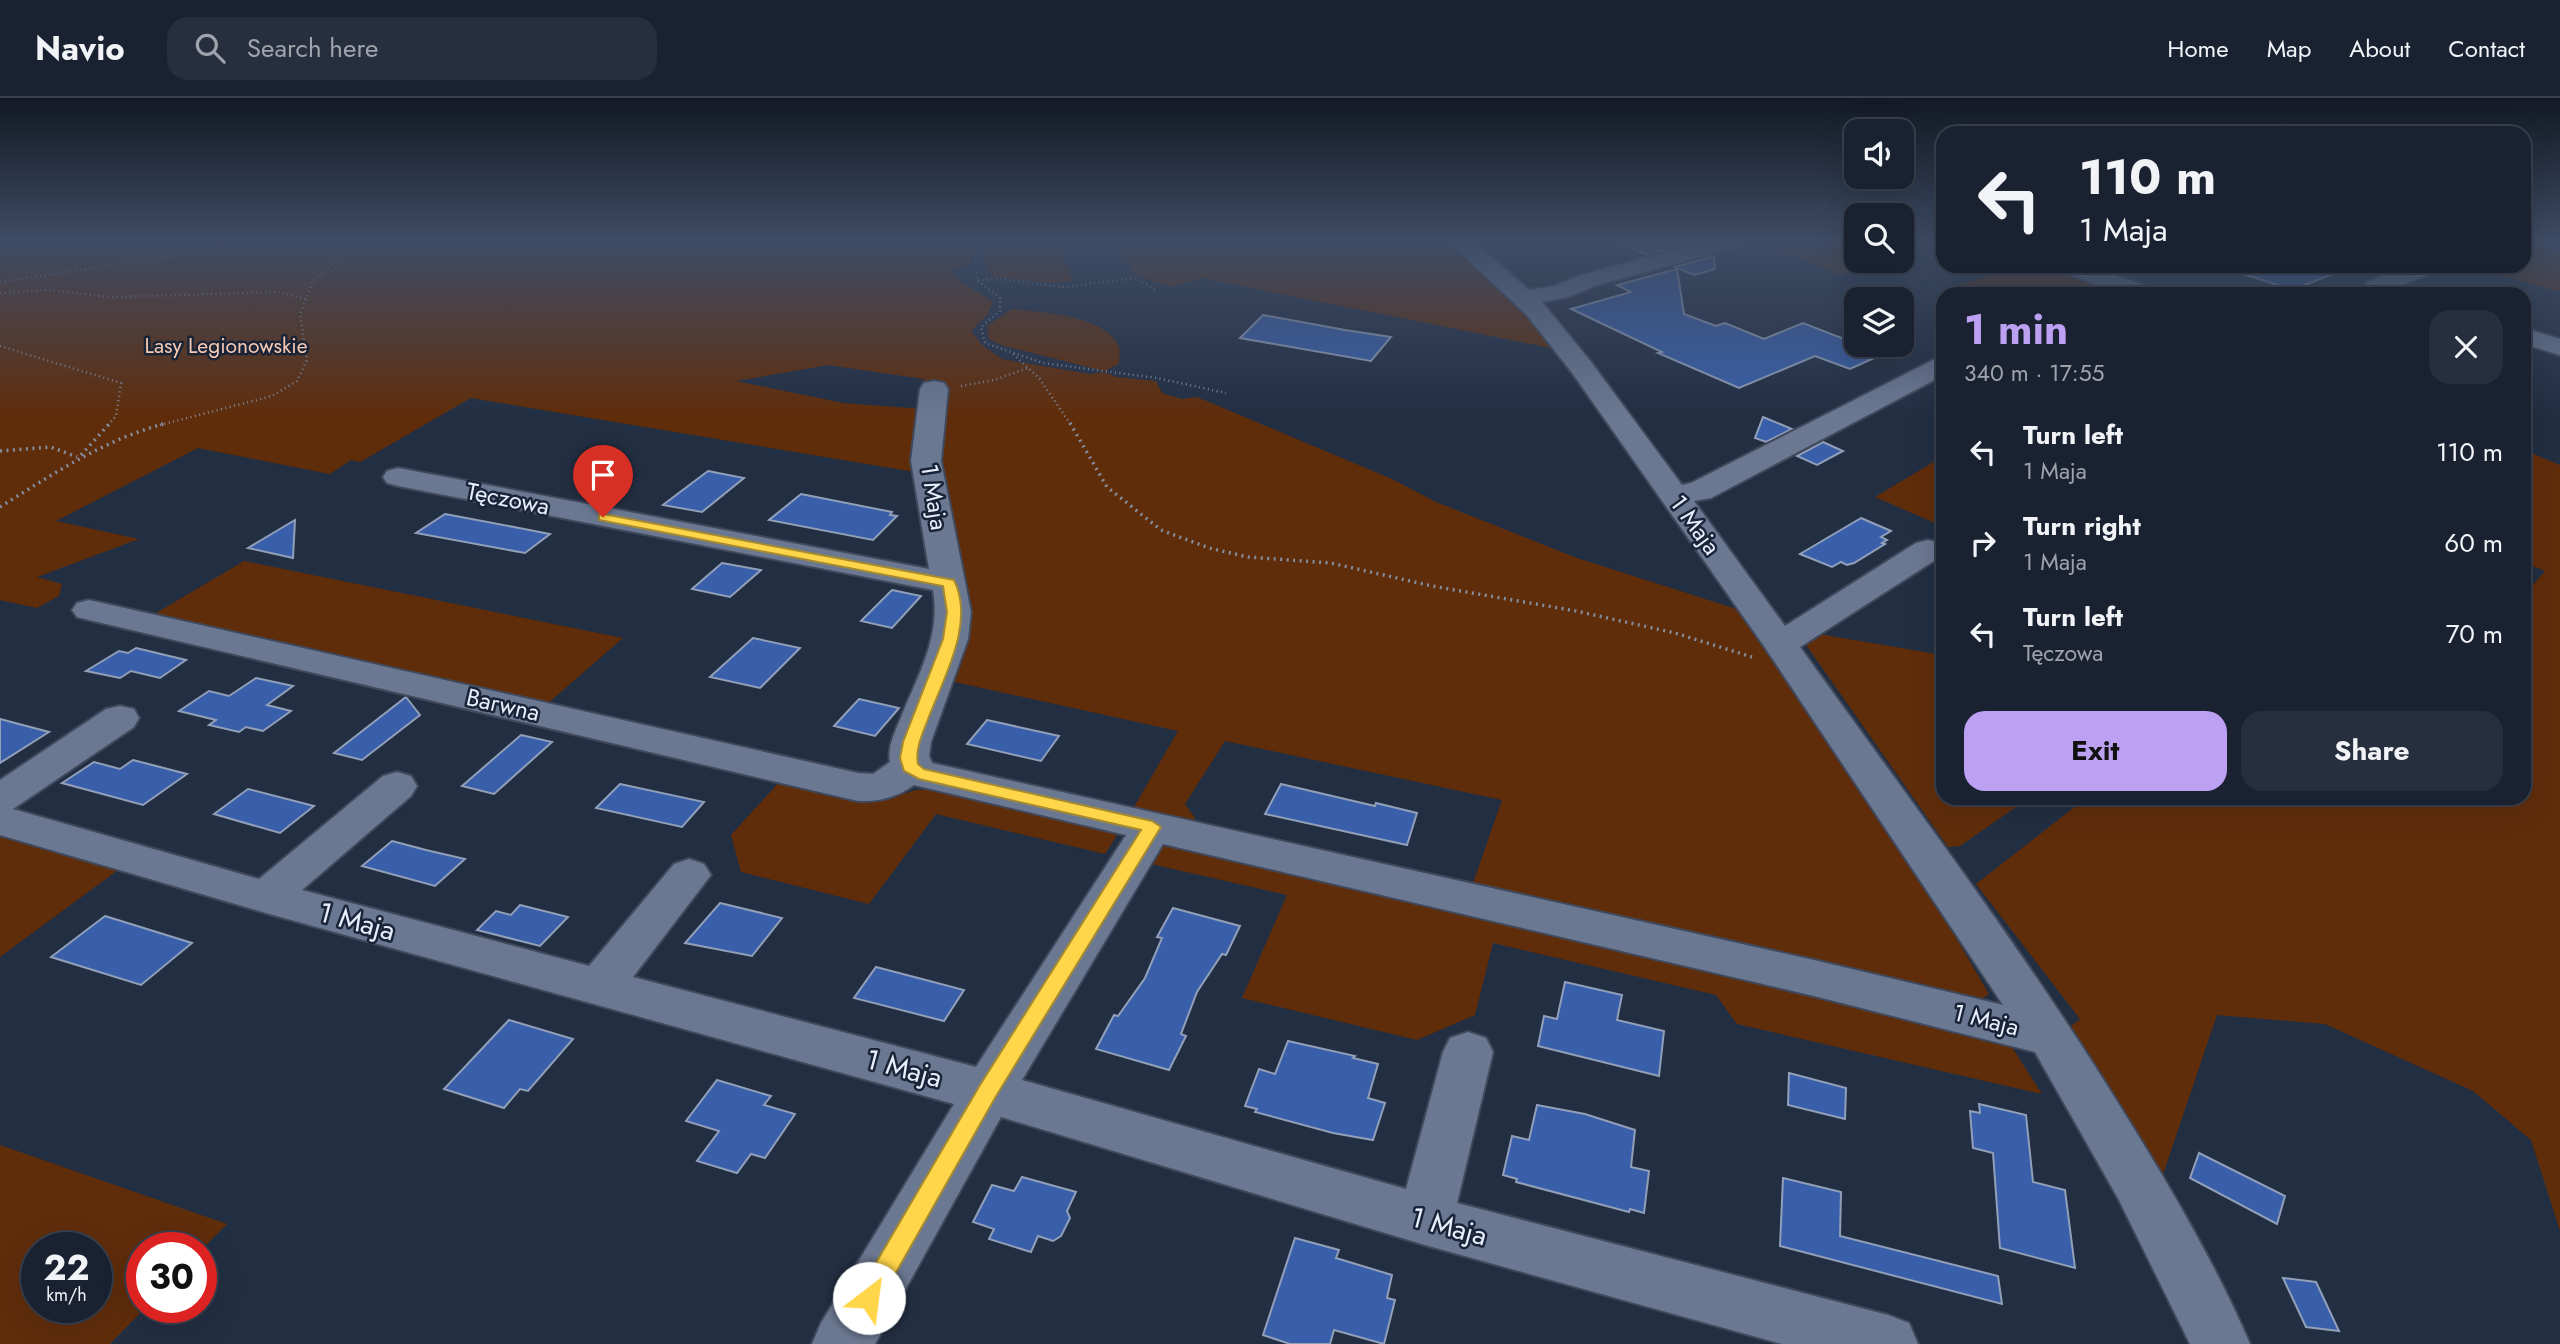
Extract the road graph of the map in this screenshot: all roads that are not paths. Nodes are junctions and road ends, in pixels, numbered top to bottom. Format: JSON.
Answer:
{"nodes":[{"id":1,"x":1525,"y":299,"type":"edge"},
{"id":2,"x":2531,"y":338,"type":"edge"},
{"id":3,"x":2560,"y":347,"type":"edge"},
{"id":4,"x":1936,"y":369,"type":"edge"},
{"id":5,"x":934,"y":389,"type":"road end"},
{"id":6,"x":398,"y":477,"type":"dead end"},
{"id":7,"x":1674,"y":496,"type":"junction"},
{"id":8,"x":1928,"y":550,"type":"dead end"},
{"id":9,"x":949,"y":583,"type":"junction"},
{"id":10,"x":89,"y":610,"type":"dead end"},
{"id":11,"x":1789,"y":657,"type":"junction"},
{"id":12,"x":120,"y":718,"type":"dead end"},
{"id":13,"x":910,"y":767,"type":"junction"},
{"id":14,"x":397,"y":786,"type":"dead end"},
{"id":15,"x":0,"y":799,"type":"edge"},
{"id":16,"x":0,"y":820,"type":"edge"},
{"id":17,"x":1152,"y":827,"type":"junction"},
{"id":18,"x":689,"y":875,"type":"dead end"},
{"id":19,"x":266,"y":897,"type":"junction"},
{"id":20,"x":600,"y":985,"type":"junction"},
{"id":21,"x":2051,"y":1036,"type":"junction"},
{"id":22,"x":1468,"y":1052,"type":"dead end"},
{"id":23,"x":988,"y":1091,"type":"junction"},
{"id":24,"x":1425,"y":1220,"type":"junction"},
{"id":25,"x":842,"y":1344,"type":"edge"},
{"id":26,"x":1888,"y":1344,"type":"edge"},
{"id":27,"x":2220,"y":1344,"type":"edge"}],
"edges":[{"from":1,"to":7,"type":"street","name":"1 Maja"},
{"from":2,"to":3,"type":"street"},
{"from":4,"to":7,"type":"street"},
{"from":5,"to":9,"type":"street","name":"1 Maja"},
{"from":6,"to":9,"type":"street","name":"Tęczowa"},
{"from":7,"to":11,"type":"street","name":"1 Maja"},
{"from":8,"to":11,"type":"street"},
{"from":9,"to":13,"type":"street","name":"1 Maja"},
{"from":10,"to":13,"type":"street","name":"Barwna"},
{"from":11,"to":21,"type":"street","name":"1 Maja"},
{"from":12,"to":15,"type":"street"},
{"from":13,"to":17,"type":"street","name":"1 Maja"},
{"from":14,"to":19,"type":"street"},
{"from":16,"to":19,"type":"street","name":"1 Maja"},
{"from":17,"to":21,"type":"street","name":"1 Maja"},
{"from":17,"to":23,"type":"street"},
{"from":18,"to":20,"type":"street"},
{"from":19,"to":20,"type":"street","name":"1 Maja"},
{"from":20,"to":23,"type":"street","name":"1 Maja"},
{"from":21,"to":27,"type":"street","name":"1 Maja"},
{"from":22,"to":24,"type":"street"},
{"from":23,"to":24,"type":"street","name":"1 Maja"},
{"from":23,"to":25,"type":"street"},
{"from":24,"to":26,"type":"street","name":"1 Maja"}]}
